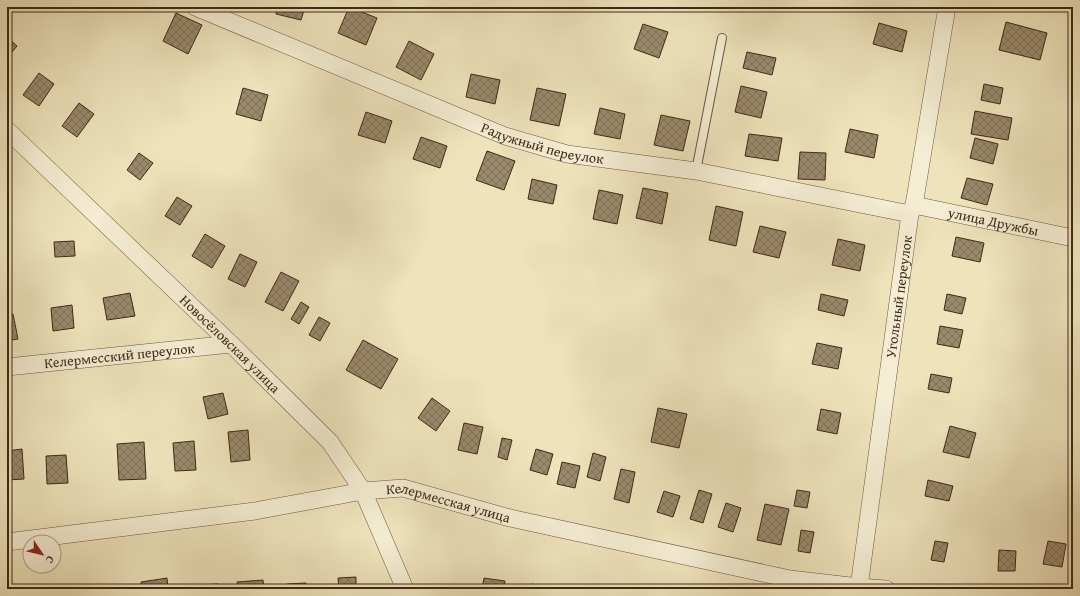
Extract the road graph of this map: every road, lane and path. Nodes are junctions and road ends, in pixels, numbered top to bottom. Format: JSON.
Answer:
{"nodes":[{"id":1,"x":195,"y":7,"type":"edge"},
{"id":2,"x":947,"y":7,"type":"edge"},
{"id":3,"x":722,"y":38,"type":"dead end"},
{"id":4,"x":11,"y":137,"type":"edge"},
{"id":5,"x":696,"y":171,"type":"junction"},
{"id":6,"x":912,"y":210,"type":"junction"},
{"id":7,"x":1073,"y":238,"type":"edge"},
{"id":8,"x":231,"y":344,"type":"junction"},
{"id":9,"x":7,"y":367,"type":"edge"},
{"id":10,"x":363,"y":491,"type":"junction"},
{"id":11,"x":7,"y":542,"type":"edge"},
{"id":12,"x":859,"y":587,"type":"junction"},
{"id":13,"x":405,"y":589,"type":"edge"},
{"id":14,"x":886,"y":589,"type":"edge"}],
"edges":[{"from":1,"to":5,"type":"street","name":"Радужный переулок"},
{"from":2,"to":6,"type":"street","name":"Угольный переулок"},
{"from":3,"to":5,"type":"lane"},
{"from":4,"to":8,"type":"street","name":"Новосёловская улица"},
{"from":5,"to":6,"type":"street","name":"Радужный переулок"},
{"from":6,"to":7,"type":"street","name":"улица Дружбы"},
{"from":6,"to":12,"type":"street","name":"Угольный переулок"},
{"from":8,"to":9,"type":"street","name":"Келермесский переулок"},
{"from":8,"to":10,"type":"street","name":"Новосёловская улица"},
{"from":10,"to":11,"type":"street","name":"Келермесская улица"},
{"from":10,"to":12,"type":"street","name":"Келермесская улица"},
{"from":10,"to":13,"type":"street","name":"Новосёловская улица"},
{"from":12,"to":14,"type":"street","name":"Келермесская улица"}]}
